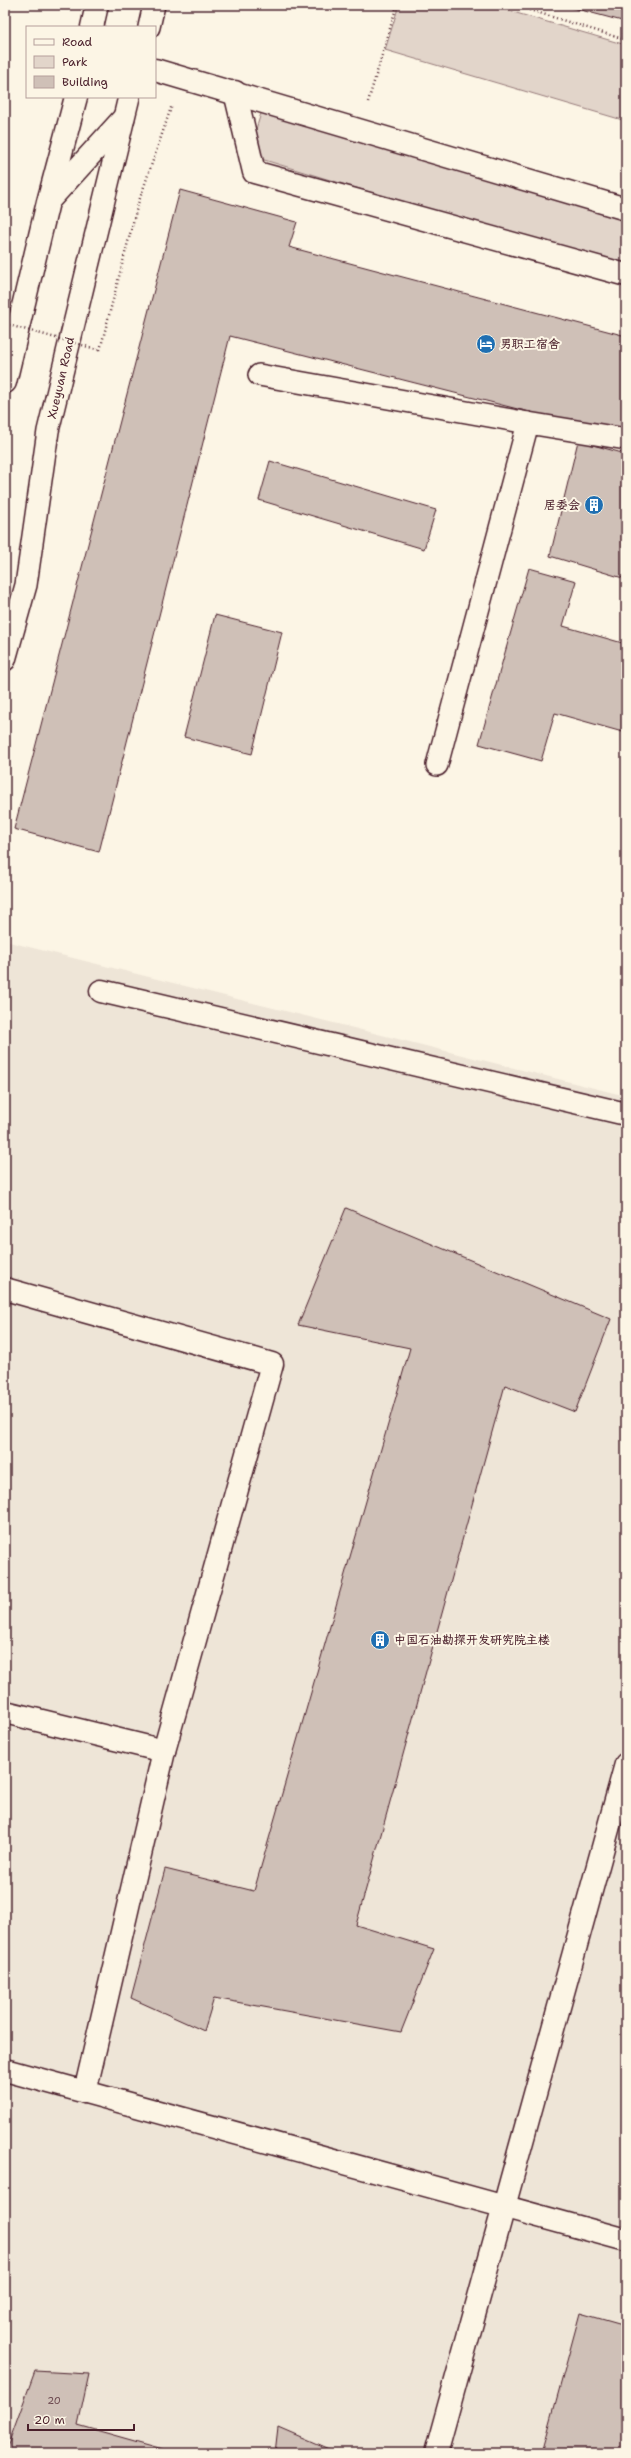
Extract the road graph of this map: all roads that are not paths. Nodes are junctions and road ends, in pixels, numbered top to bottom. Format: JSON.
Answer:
{"nodes":[{"id":1,"x":97,"y":5,"type":"edge"},
{"id":2,"x":154,"y":5,"type":"edge"},
{"id":3,"x":92,"y":26,"type":"edge"},
{"id":4,"x":148,"y":26,"type":"edge"},
{"id":5,"x":156,"y":70,"type":"edge"},
{"id":6,"x":235,"y":92,"type":"junction"},
{"id":7,"x":76,"y":98,"type":"edge"},
{"id":8,"x":129,"y":98,"type":"edge"},
{"id":9,"x":123,"y":119,"type":"junction"},
{"id":10,"x":48,"y":202,"type":"junction"},
{"id":11,"x":626,"y":208,"type":"edge"},
{"id":12,"x":626,"y":275,"type":"edge"},
{"id":13,"x":259,"y":375,"type":"dead end"},
{"id":14,"x":5,"y":382,"type":"edge"},
{"id":15,"x":528,"y":423,"type":"junction"},
{"id":16,"x":626,"y":439,"type":"edge"},
{"id":17,"x":5,"y":660,"type":"edge"},
{"id":18,"x":437,"y":765,"type":"dead end"},
{"id":19,"x":102,"y":991,"type":"dead end"},
{"id":20,"x":626,"y":1114,"type":"edge"},
{"id":21,"x":5,"y":1289,"type":"edge"},
{"id":22,"x":5,"y":1712,"type":"edge"},
{"id":23,"x":164,"y":1751,"type":"junction"},
{"id":24,"x":626,"y":1764,"type":"edge"},
{"id":25,"x":5,"y":2070,"type":"edge"},
{"id":26,"x":85,"y":2092,"type":"junction"},
{"id":27,"x":503,"y":2206,"type":"junction"},
{"id":28,"x":626,"y":2240,"type":"edge"},
{"id":29,"x":436,"y":2453,"type":"edge"}],
"edges":[{"from":1,"to":3,"type":"street"},
{"from":2,"to":4,"type":"lane"},
{"from":5,"to":6,"type":"street"},
{"from":6,"to":11,"type":"street"},
{"from":6,"to":12,"type":"street"},
{"from":7,"to":10,"type":"street"},
{"from":8,"to":9,"type":"lane","name":"Xueyuan Road"},
{"from":9,"to":10,"type":"street"},
{"from":9,"to":17,"type":"lane","name":"Xueyuan Road"},
{"from":10,"to":14,"type":"street"},
{"from":13,"to":15,"type":"lane"},
{"from":15,"to":16,"type":"lane"},
{"from":15,"to":18,"type":"lane"},
{"from":19,"to":20,"type":"street"},
{"from":21,"to":23,"type":"street"},
{"from":22,"to":23,"type":"street"},
{"from":23,"to":26,"type":"street"},
{"from":24,"to":27,"type":"street"},
{"from":25,"to":26,"type":"street"},
{"from":26,"to":27,"type":"street"},
{"from":27,"to":28,"type":"street"},
{"from":27,"to":29,"type":"street"}]}
